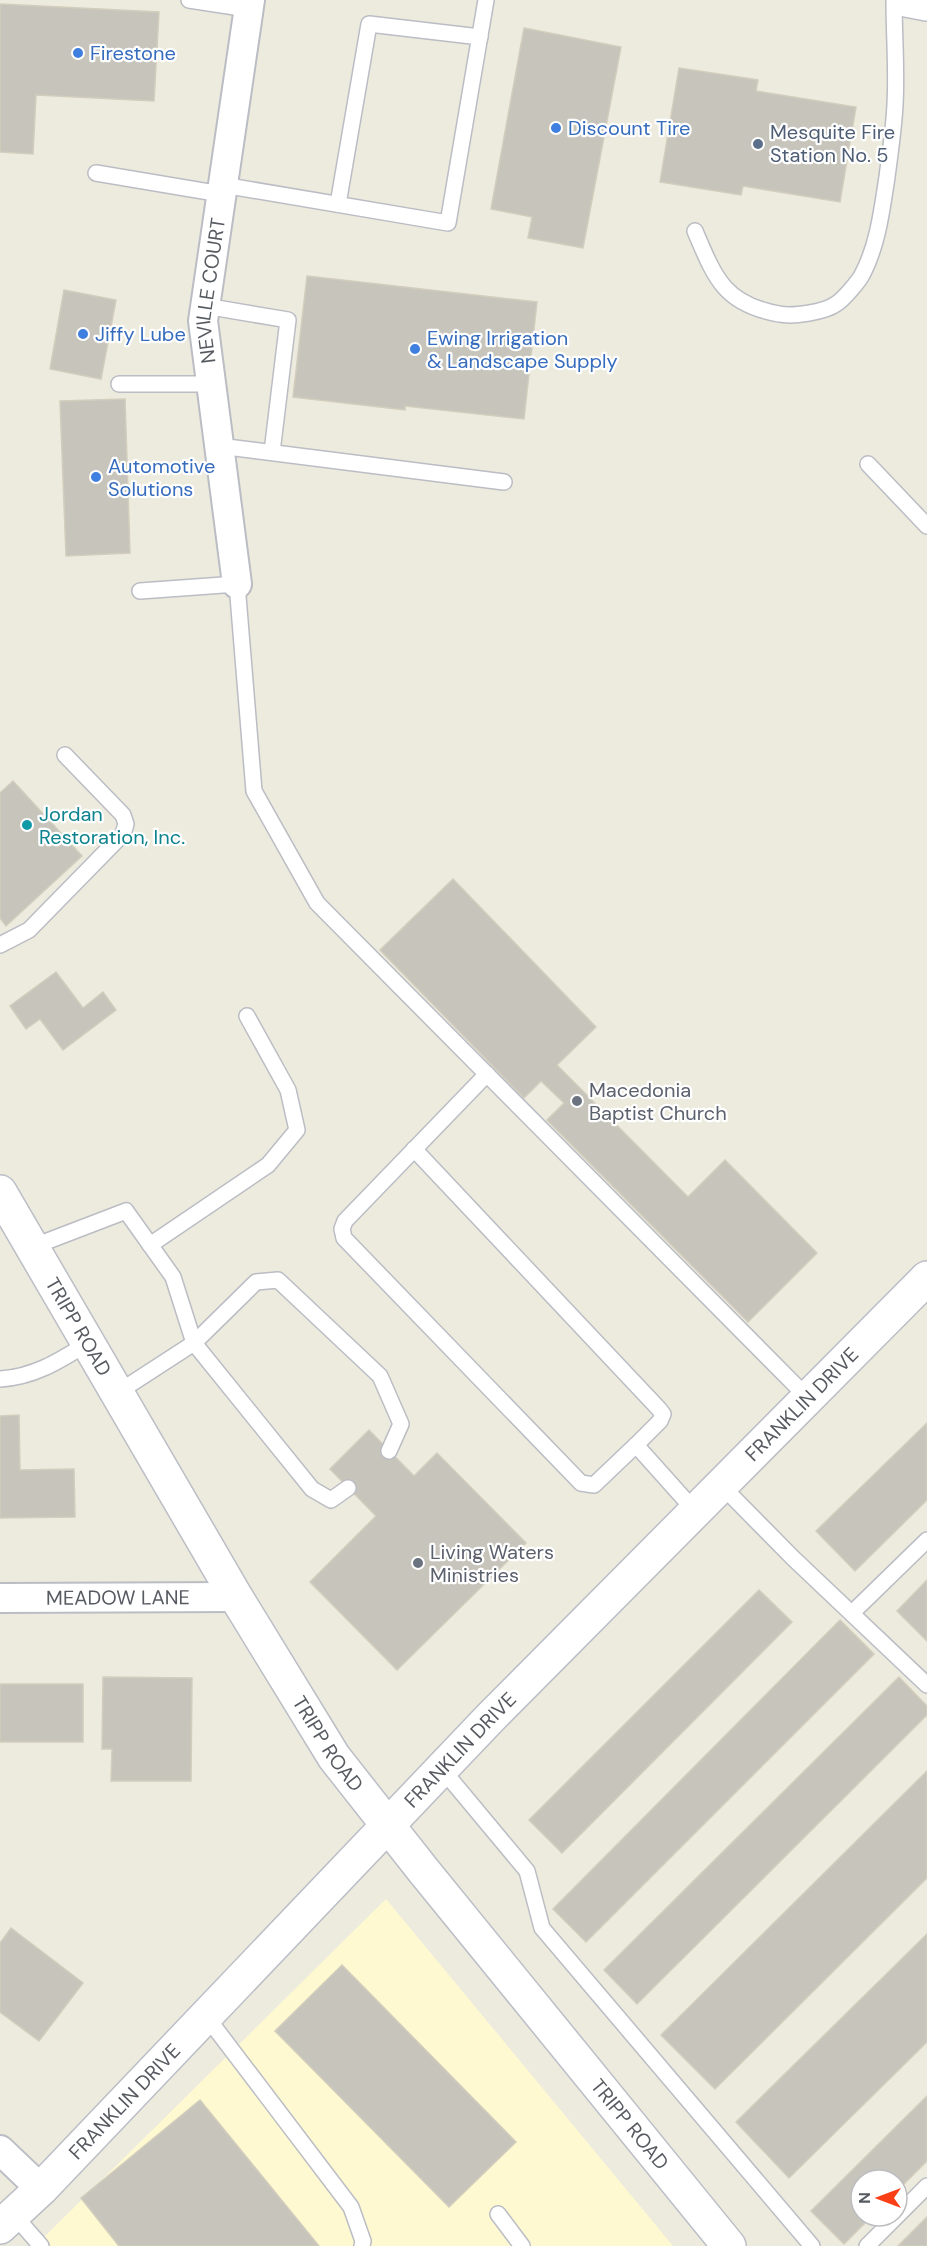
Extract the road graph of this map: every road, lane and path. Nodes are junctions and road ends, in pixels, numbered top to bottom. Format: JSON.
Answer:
{"nodes":[{"id":1,"x":189,"y":0,"type":"edge"},
{"id":2,"x":486,"y":0,"type":"edge"},
{"id":3,"x":894,"y":0,"type":"edge"},
{"id":4,"x":906,"y":0,"type":"edge"},
{"id":5,"x":249,"y":4,"type":"edge"},
{"id":6,"x":927,"y":4,"type":"edge"},
{"id":7,"x":480,"y":37,"type":"junction"},
{"id":8,"x":96,"y":173,"type":"dead end"},
{"id":9,"x":222,"y":189,"type":"junction"},
{"id":10,"x":338,"y":204,"type":"junction"},
{"id":11,"x":694,"y":231,"type":"dead end"},
{"id":12,"x":205,"y":306,"type":"junction"},
{"id":13,"x":119,"y":384,"type":"dead end"},
{"id":14,"x":211,"y":384,"type":"junction"},
{"id":15,"x":219,"y":446,"type":"junction"},
{"id":16,"x":272,"y":452,"type":"junction"},
{"id":17,"x":868,"y":464,"type":"dead end"},
{"id":18,"x":504,"y":482,"type":"dead end"},
{"id":19,"x":927,"y":526,"type":"edge"},
{"id":20,"x":237,"y":584,"type":"junction"},
{"id":21,"x":140,"y":591,"type":"dead end"},
{"id":22,"x":65,"y":755,"type":"dead end"},
{"id":23,"x":0,"y":945,"type":"edge"},
{"id":24,"x":247,"y":1016,"type":"dead end"},
{"id":25,"x":487,"y":1074,"type":"junction"},
{"id":26,"x":414,"y":1149,"type":"junction"},
{"id":27,"x":0,"y":1192,"type":"edge"},
{"id":28,"x":150,"y":1245,"type":"junction"},
{"id":29,"x":32,"y":1247,"type":"junction"},
{"id":30,"x":927,"y":1278,"type":"edge"},
{"id":31,"x":88,"y":1343,"type":"junction"},
{"id":32,"x":194,"y":1343,"type":"junction"},
{"id":33,"x":0,"y":1379,"type":"edge"},
{"id":34,"x":117,"y":1393,"type":"junction"},
{"id":35,"x":808,"y":1398,"type":"junction"},
{"id":36,"x":636,"y":1445,"type":"junction"},
{"id":37,"x":389,"y":1451,"type":"dead end"},
{"id":38,"x":721,"y":1485,"type":"junction"},
{"id":39,"x":348,"y":1488,"type":"dead end"},
{"id":40,"x":695,"y":1511,"type":"junction"},
{"id":41,"x":927,"y":1539,"type":"edge"},
{"id":42,"x":236,"y":1597,"type":"junction"},
{"id":43,"x":0,"y":1598,"type":"edge"},
{"id":44,"x":852,"y":1614,"type":"junction"},
{"id":45,"x":927,"y":1685,"type":"edge"},
{"id":46,"x":442,"y":1769,"type":"junction"},
{"id":47,"x":389,"y":1826,"type":"junction"},
{"id":48,"x":206,"y":2016,"type":"junction"},
{"id":49,"x":0,"y":2150,"type":"edge"},
{"id":50,"x":927,"y":2186,"type":"edge"},
{"id":51,"x":41,"y":2190,"type":"junction"},
{"id":52,"x":498,"y":2214,"type":"dead end"},
{"id":53,"x":7,"y":2221,"type":"edge"},
{"id":54,"x":41,"y":2246,"type":"edge"},
{"id":55,"x":362,"y":2246,"type":"edge"},
{"id":56,"x":522,"y":2246,"type":"edge"},
{"id":57,"x":729,"y":2246,"type":"edge"},
{"id":58,"x":812,"y":2246,"type":"edge"},
{"id":59,"x":867,"y":2246,"type":"edge"}],
"edges":[{"from":1,"to":5,"type":"lane"},
{"from":2,"to":7,"type":"lane"},
{"from":3,"to":11,"type":"lane"},
{"from":4,"to":6,"type":"street"},
{"from":5,"to":9,"type":"street","name":"NEVILLE COURT"},
{"from":7,"to":10,"type":"lane"},
{"from":7,"to":10,"type":"lane"},
{"from":8,"to":9,"type":"lane"},
{"from":9,"to":10,"type":"lane"},
{"from":9,"to":12,"type":"street","name":"NEVILLE COURT"},
{"from":12,"to":14,"type":"street","name":"NEVILLE COURT"},
{"from":12,"to":16,"type":"lane"},
{"from":13,"to":14,"type":"lane"},
{"from":14,"to":15,"type":"street","name":"NEVILLE COURT"},
{"from":15,"to":16,"type":"lane"},
{"from":15,"to":20,"type":"street","name":"NEVILLE COURT"},
{"from":16,"to":18,"type":"lane"},
{"from":17,"to":19,"type":"lane"},
{"from":20,"to":21,"type":"lane"},
{"from":20,"to":25,"type":"lane"},
{"from":22,"to":23,"type":"lane"},
{"from":24,"to":28,"type":"lane"},
{"from":25,"to":26,"type":"lane"},
{"from":25,"to":35,"type":"lane"},
{"from":26,"to":36,"type":"lane"},
{"from":26,"to":36,"type":"lane"},
{"from":27,"to":29,"type":"street","name":"TRIPP ROAD"},
{"from":28,"to":29,"type":"lane"},
{"from":28,"to":32,"type":"lane"},
{"from":29,"to":31,"type":"street","name":"TRIPP ROAD"},
{"from":30,"to":35,"type":"street","name":"FRANKLIN DRIVE"},
{"from":31,"to":33,"type":"lane"},
{"from":31,"to":34,"type":"street","name":"TRIPP ROAD"},
{"from":32,"to":34,"type":"lane"},
{"from":32,"to":37,"type":"lane"},
{"from":32,"to":39,"type":"lane"},
{"from":34,"to":42,"type":"street","name":"TRIPP ROAD"},
{"from":35,"to":38,"type":"street","name":"FRANKLIN DRIVE"},
{"from":36,"to":40,"type":"lane"},
{"from":38,"to":40,"type":"street","name":"FRANKLIN DRIVE"},
{"from":38,"to":44,"type":"lane"},
{"from":40,"to":46,"type":"street","name":"FRANKLIN DRIVE"},
{"from":41,"to":44,"type":"lane"},
{"from":42,"to":43,"type":"street","name":"MEADOW LANE"},
{"from":42,"to":47,"type":"street","name":"TRIPP ROAD"},
{"from":44,"to":45,"type":"lane"},
{"from":46,"to":47,"type":"street","name":"FRANKLIN DRIVE"},
{"from":46,"to":58,"type":"lane"},
{"from":47,"to":48,"type":"street","name":"FRANKLIN DRIVE"},
{"from":47,"to":57,"type":"street","name":"TRIPP ROAD"},
{"from":48,"to":51,"type":"street","name":"FRANKLIN DRIVE"},
{"from":48,"to":55,"type":"lane"},
{"from":49,"to":51,"type":"street"},
{"from":50,"to":59,"type":"lane"},
{"from":51,"to":53,"type":"street","name":"FRANKLIN DRIVE"},
{"from":52,"to":56,"type":"lane"},
{"from":53,"to":54,"type":"lane"}]}
